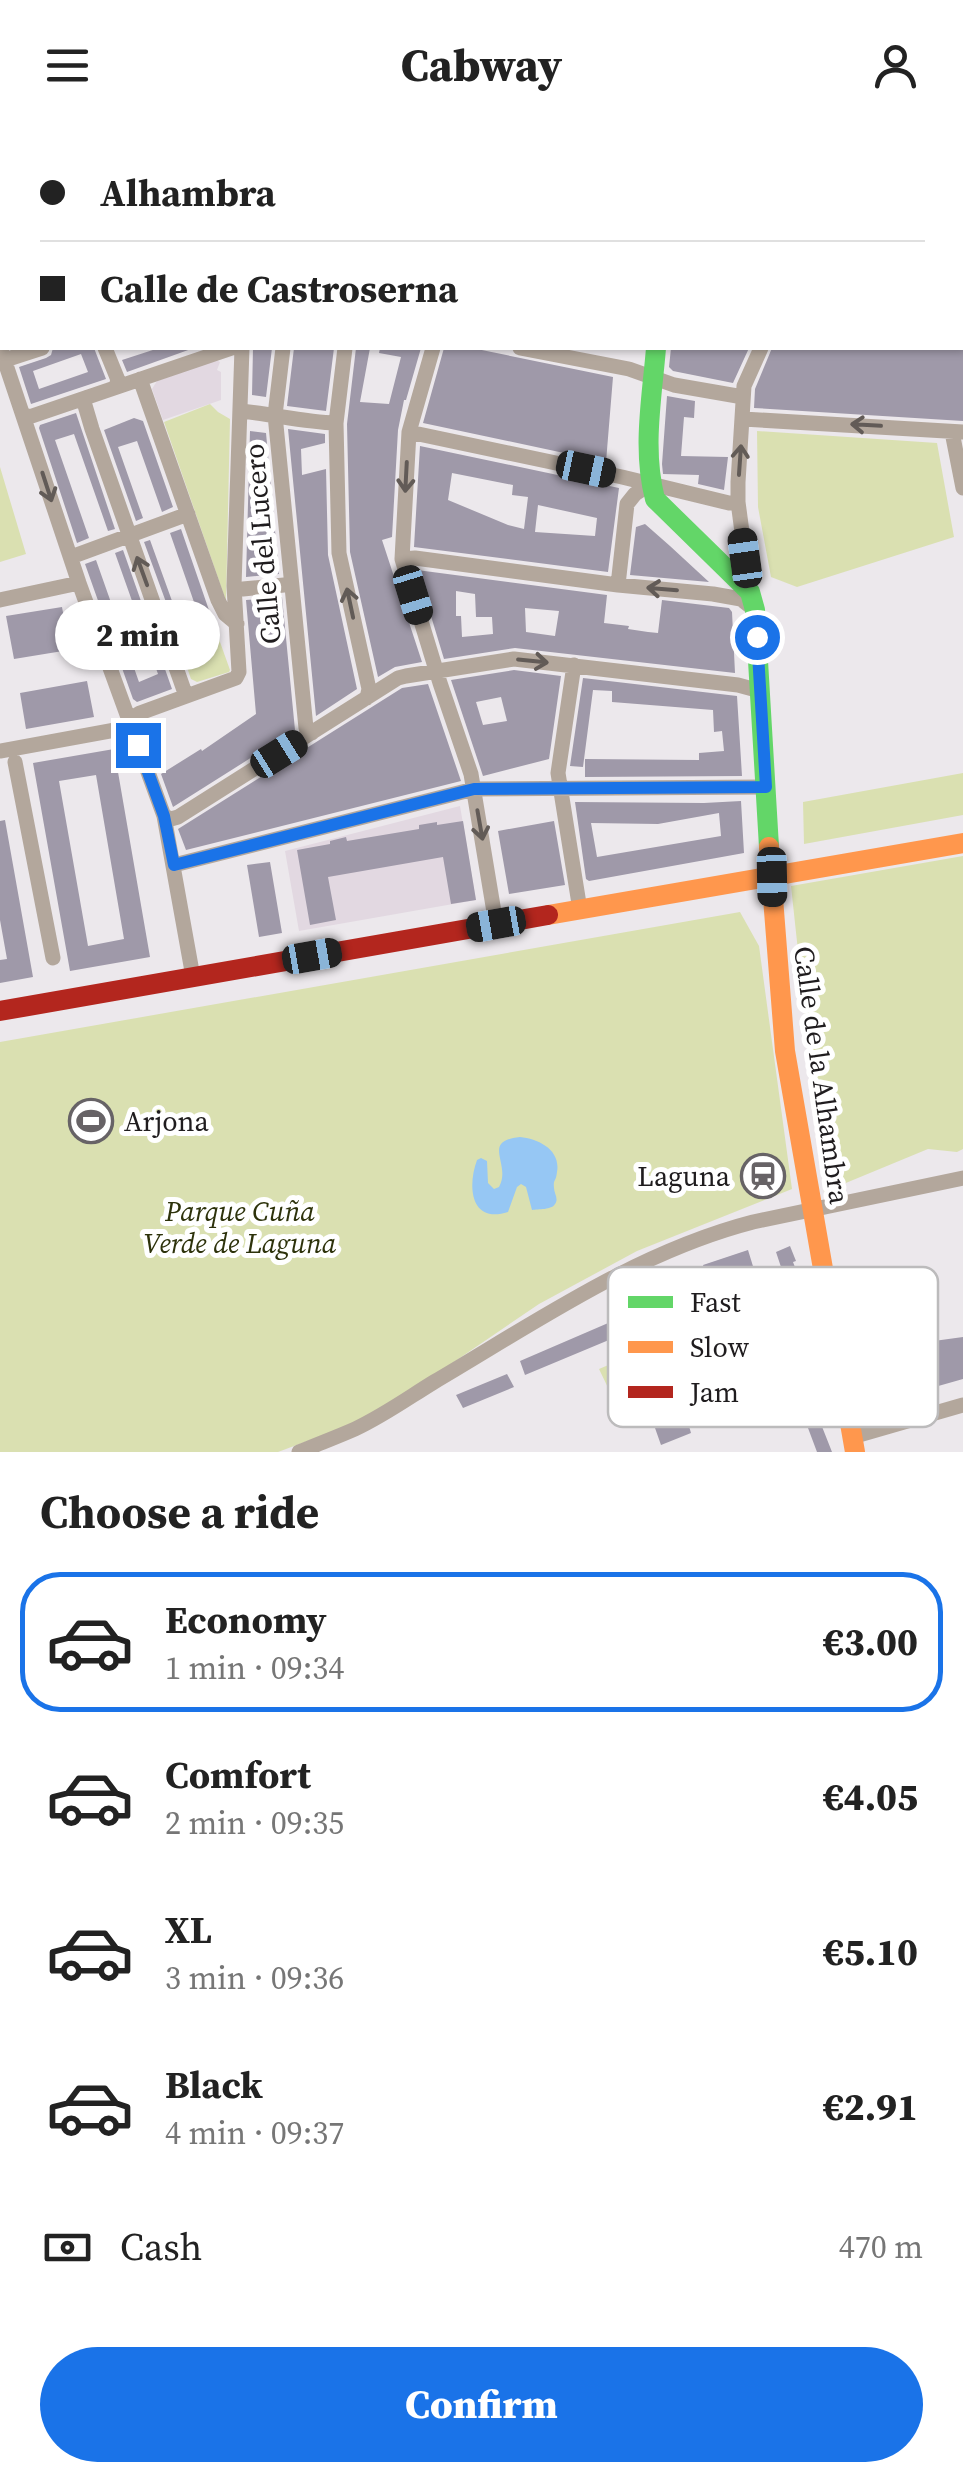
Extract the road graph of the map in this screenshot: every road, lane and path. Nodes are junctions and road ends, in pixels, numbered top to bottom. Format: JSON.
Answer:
{"nodes":[{"id":1,"x":29,"y":350,"type":"edge"},
{"id":2,"x":107,"y":350,"type":"edge"},
{"id":3,"x":226,"y":350,"type":"edge"},
{"id":4,"x":242,"y":350,"type":"edge"},
{"id":5,"x":283,"y":350,"type":"edge"},
{"id":6,"x":346,"y":350,"type":"edge"},
{"id":7,"x":432,"y":350,"type":"edge"},
{"id":8,"x":530,"y":350,"type":"edge"},
{"id":9,"x":656,"y":350,"type":"edge"},
{"id":10,"x":760,"y":350,"type":"edge"},
{"id":11,"x":2,"y":354,"type":"edge"},
{"id":12,"x":654,"y":376,"type":"junction"},
{"id":13,"x":140,"y":379,"type":"junction"},
{"id":14,"x":116,"y":386,"type":"junction"},
{"id":15,"x":744,"y":396,"type":"junction"},
{"id":16,"x":88,"y":397,"type":"junction"},
{"id":17,"x":240,"y":411,"type":"junction"},
{"id":18,"x":275,"y":415,"type":"junction"},
{"id":19,"x":24,"y":416,"type":"junction"},
{"id":20,"x":743,"y":419,"type":"junction"},
{"id":21,"x":336,"y":423,"type":"junction"},
{"id":22,"x":408,"y":432,"type":"junction"},
{"id":23,"x":957,"y":432,"type":"edge"},
{"id":24,"x":650,"y":485,"type":"junction"},
{"id":25,"x":963,"y":488,"type":"edge"},
{"id":26,"x":738,"y":502,"type":"junction"},
{"id":27,"x":188,"y":514,"type":"junction"},
{"id":28,"x":129,"y":536,"type":"junction"},
{"id":29,"x":70,"y":556,"type":"junction"},
{"id":30,"x":402,"y":559,"type":"junction"},
{"id":31,"x":79,"y":584,"type":"junction"},
{"id":32,"x":284,"y":585,"type":"dead end"},
{"id":33,"x":618,"y":585,"type":"junction"},
{"id":34,"x":243,"y":590,"type":"dead end"},
{"id":35,"x":0,"y":600,"type":"edge"},
{"id":36,"x":752,"y":601,"type":"junction"},
{"id":37,"x":236,"y":624,"type":"junction"},
{"id":38,"x":574,"y":666,"type":"junction"},
{"id":39,"x":437,"y":672,"type":"junction"},
{"id":40,"x":760,"y":691,"type":"junction"},
{"id":41,"x":186,"y":696,"type":"junction"},
{"id":42,"x":367,"y":698,"type":"junction"},
{"id":43,"x":131,"y":722,"type":"junction"},
{"id":44,"x":312,"y":732,"type":"junction"},
{"id":45,"x":0,"y":751,"type":"edge"},
{"id":46,"x":16,"y":762,"type":"dead end"},
{"id":47,"x":766,"y":787,"type":"junction"},
{"id":48,"x":559,"y":788,"type":"junction"},
{"id":49,"x":474,"y":789,"type":"junction"},
{"id":50,"x":164,"y":816,"type":"junction"},
{"id":51,"x":963,"y":843,"type":"edge"},
{"id":52,"x":174,"y":865,"type":"junction"},
{"id":53,"x":772,"y":877,"type":"junction"},
{"id":54,"x":580,"y":910,"type":"junction"},
{"id":55,"x":496,"y":924,"type":"junction"},
{"id":56,"x":52,"y":958,"type":"dead end"},
{"id":57,"x":193,"y":978,"type":"junction"},
{"id":58,"x":0,"y":1011,"type":"edge"},
{"id":59,"x":963,"y":1178,"type":"edge"},
{"id":60,"x":812,"y":1209,"type":"junction"},
{"id":61,"x":632,"y":1267,"type":"edge"},
{"id":62,"x":822,"y":1267,"type":"edge"},
{"id":63,"x":608,"y":1281,"type":"edge"},
{"id":64,"x":963,"y":1405,"type":"edge"},
{"id":65,"x":938,"y":1414,"type":"edge"},
{"id":66,"x":902,"y":1427,"type":"edge"},
{"id":67,"x":854,"y":1444,"type":"edge"},
{"id":68,"x":299,"y":1452,"type":"edge"}],
"edges":[{"from":1,"to":11,"type":"street"},
{"from":2,"to":14,"type":"street"},
{"from":3,"to":13,"type":"street"},
{"from":4,"to":17,"type":"street"},
{"from":5,"to":18,"type":"street","name":"Calle del Lucero"},
{"from":6,"to":21,"type":"street"},
{"from":7,"to":22,"type":"street"},
{"from":8,"to":12,"type":"street"},
{"from":9,"to":12,"type":"main road"},
{"from":10,"to":15,"type":"street","name":"Calle de la Alhambra"},
{"from":11,"to":19,"type":"street"},
{"from":12,"to":15,"type":"street"},
{"from":12,"to":24,"type":"main road"},
{"from":13,"to":14,"type":"street"},
{"from":13,"to":27,"type":"street"},
{"from":14,"to":16,"type":"street"},
{"from":15,"to":20,"type":"street","name":"Calle de la Alhambra"},
{"from":16,"to":19,"type":"street"},
{"from":16,"to":28,"type":"street"},
{"from":17,"to":18,"type":"street"},
{"from":17,"to":37,"type":"street"},
{"from":18,"to":21,"type":"street"},
{"from":18,"to":44,"type":"street","name":"Calle del Lucero"},
{"from":19,"to":29,"type":"street","one_way":true},
{"from":23,"to":20,"type":"street","one_way":true},
{"from":26,"to":20,"type":"street","name":"Calle de la Alhambra","one_way":true},
{"from":42,"to":21,"type":"street","one_way":true},
{"from":22,"to":24,"type":"street"},
{"from":22,"to":30,"type":"street","one_way":true},
{"from":23,"to":25,"type":"street"},
{"from":24,"to":26,"type":"street"},
{"from":24,"to":33,"type":"street"},
{"from":24,"to":36,"type":"main road"},
{"from":26,"to":36,"type":"street","name":"Calle de la Alhambra"},
{"from":27,"to":28,"type":"street"},
{"from":27,"to":37,"type":"street"},
{"from":28,"to":29,"type":"street"},
{"from":41,"to":28,"type":"street","one_way":true},
{"from":29,"to":31,"type":"street"},
{"from":30,"to":33,"type":"street"},
{"from":30,"to":39,"type":"street"},
{"from":31,"to":35,"type":"street"},
{"from":31,"to":43,"type":"street"},
{"from":32,"to":34,"type":"street"},
{"from":36,"to":33,"type":"street","one_way":true},
{"from":36,"to":40,"type":"main road","name":"Calle de la Alhambra"},
{"from":37,"to":41,"type":"street"},
{"from":39,"to":38,"type":"street","one_way":true},
{"from":38,"to":40,"type":"street"},
{"from":38,"to":48,"type":"street"},
{"from":39,"to":42,"type":"street"},
{"from":39,"to":49,"type":"street"},
{"from":40,"to":47,"type":"main road","name":"Calle de la Alhambra"},
{"from":41,"to":43,"type":"street"},
{"from":42,"to":44,"type":"street"},
{"from":43,"to":45,"type":"street"},
{"from":43,"to":50,"type":"street"},
{"from":44,"to":50,"type":"street"},
{"from":46,"to":56,"type":"street"},
{"from":47,"to":48,"type":"street"},
{"from":47,"to":53,"type":"main road","name":"Calle de la Alhambra"},
{"from":48,"to":49,"type":"street"},
{"from":48,"to":54,"type":"street"},
{"from":49,"to":52,"type":"street"},
{"from":49,"to":55,"type":"street","one_way":true},
{"from":50,"to":52,"type":"street"},
{"from":51,"to":53,"type":"main road"},
{"from":52,"to":57,"type":"street"},
{"from":53,"to":54,"type":"main road"},
{"from":53,"to":60,"type":"main road","name":"Calle de la Alhambra"},
{"from":54,"to":55,"type":"main road"},
{"from":55,"to":57,"type":"main road"},
{"from":57,"to":58,"type":"main road"},
{"from":59,"to":60,"type":"street"},
{"from":60,"to":61,"type":"street"},
{"from":60,"to":62,"type":"main road","name":"Calle de la Alhambra"},
{"from":63,"to":68,"type":"street"},
{"from":64,"to":65,"type":"street"},
{"from":66,"to":67,"type":"street"}]}
